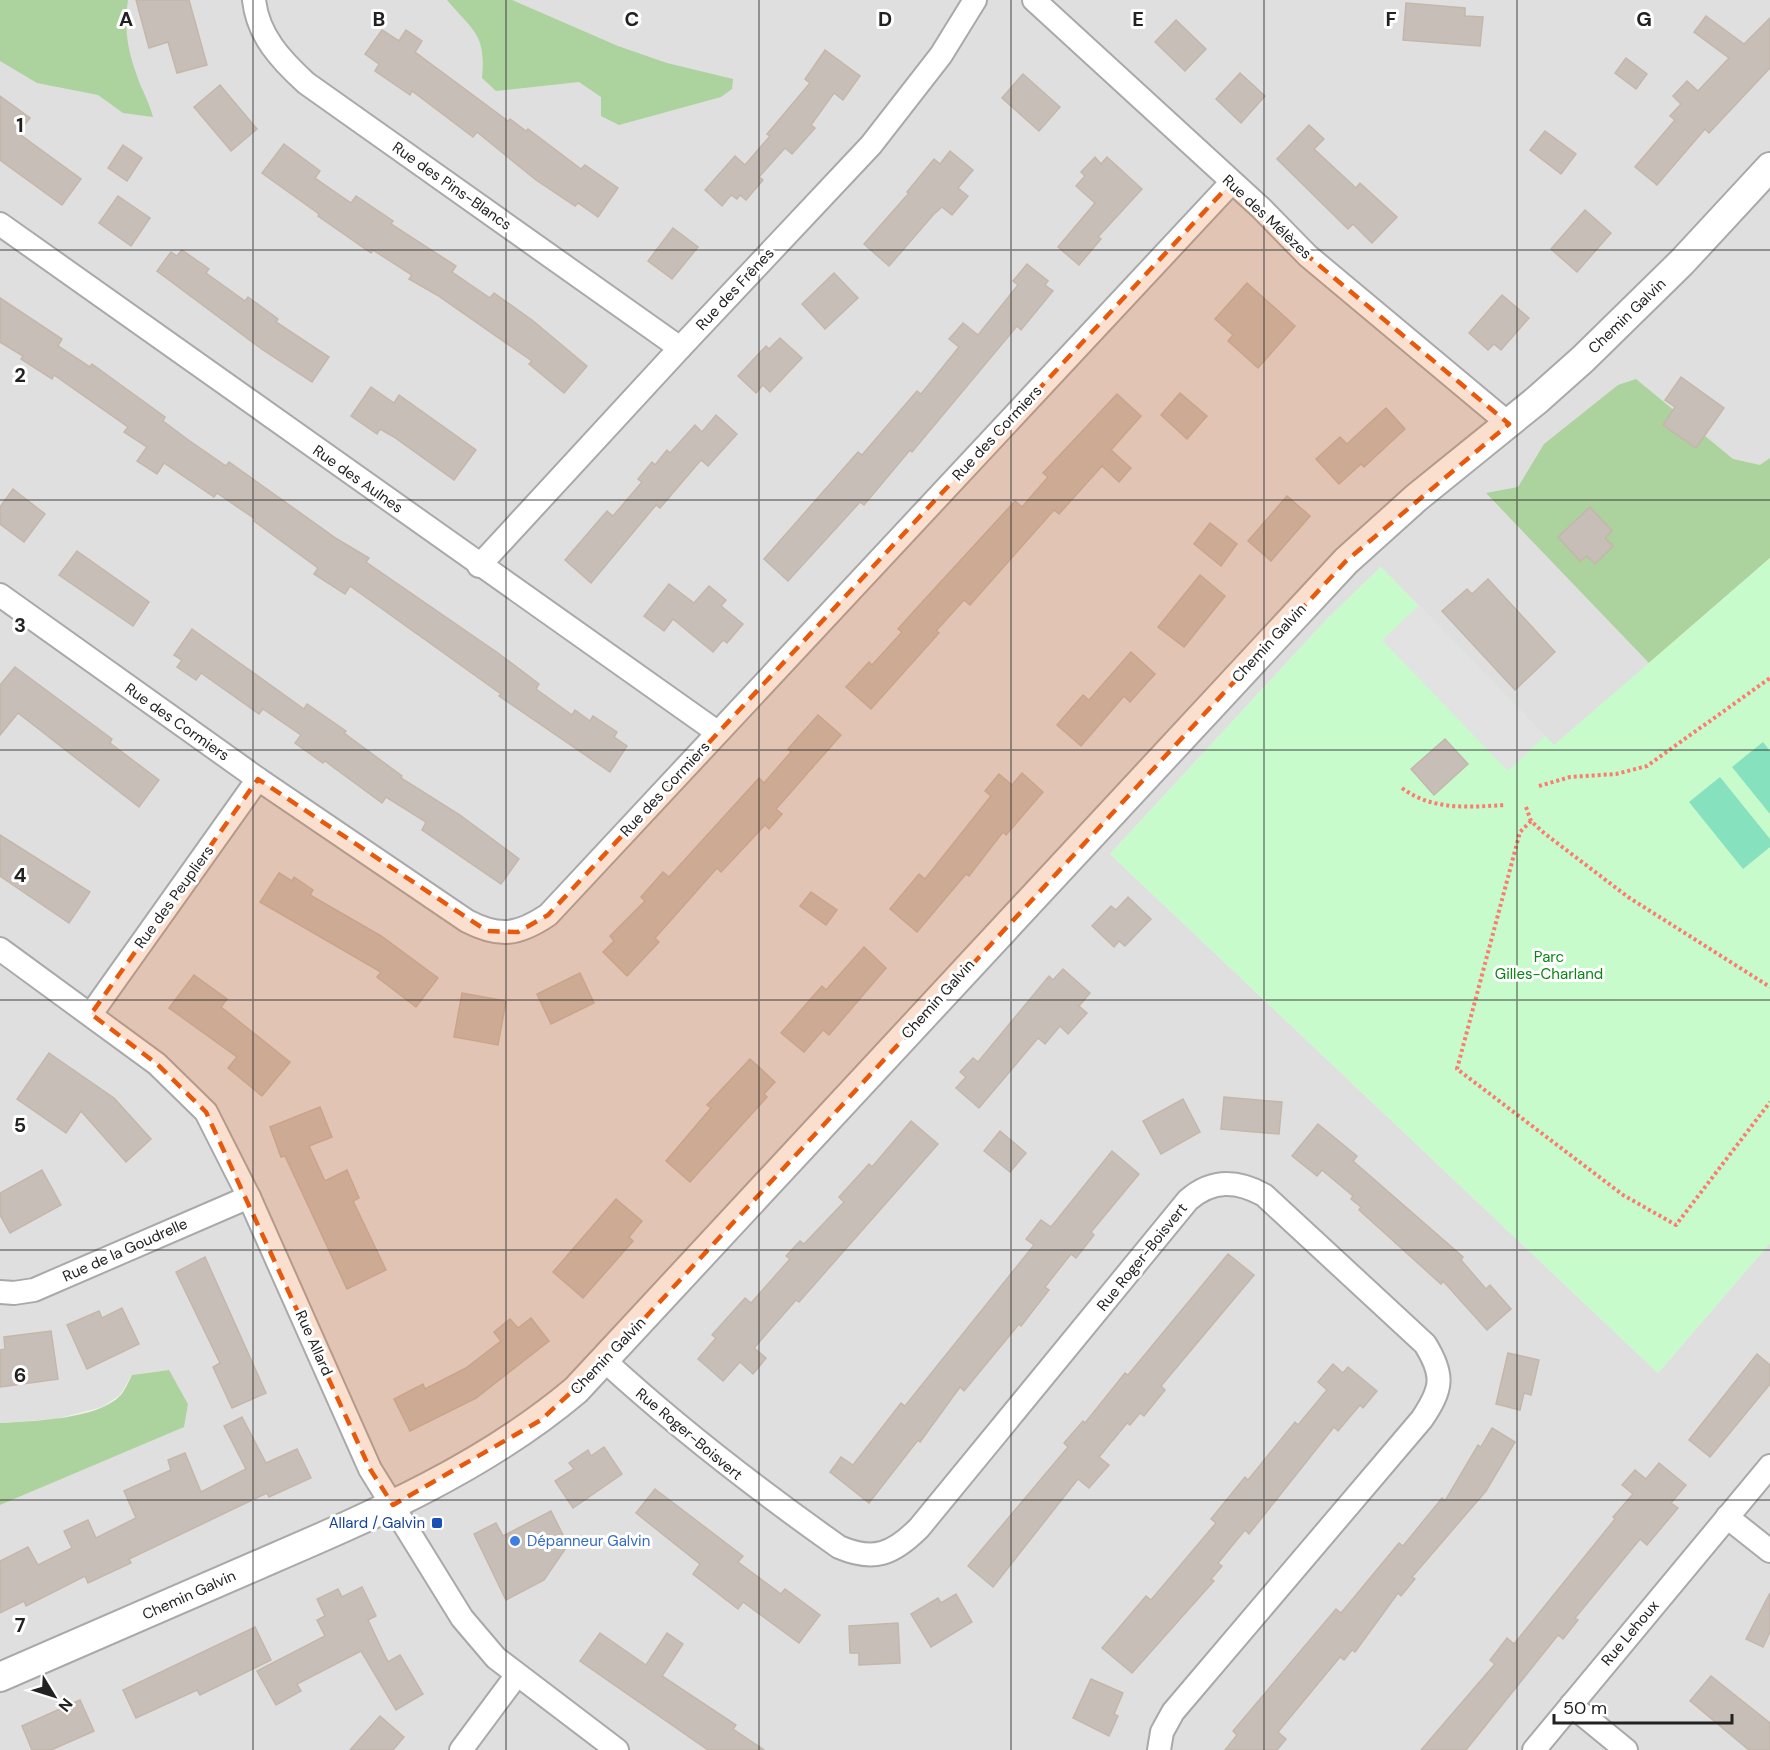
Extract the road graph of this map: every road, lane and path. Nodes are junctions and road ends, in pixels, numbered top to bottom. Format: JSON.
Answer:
{"nodes":[{"id":1,"x":254,"y":0,"type":"edge"},
{"id":2,"x":975,"y":0,"type":"edge"},
{"id":3,"x":1034,"y":0,"type":"edge"},
{"id":4,"x":1770,"y":167,"type":"edge"},
{"id":5,"x":1231,"y":183,"type":"junction"},
{"id":6,"x":0,"y":224,"type":"edge"},
{"id":7,"x":680,"y":348,"type":"junction"},
{"id":8,"x":1509,"y":424,"type":"junction"},
{"id":9,"x":479,"y":566,"type":"junction"},
{"id":10,"x":0,"y":596,"type":"edge"},
{"id":11,"x":1770,"y":678,"type":"edge"},
{"id":12,"x":717,"y":732,"type":"junction"},
{"id":13,"x":258,"y":779,"type":"junction"},
{"id":14,"x":1539,"y":786,"type":"dead end"},
{"id":15,"x":1402,"y":788,"type":"dead end"},
{"id":16,"x":1505,"y":805,"type":"dead end"},
{"id":17,"x":1526,"y":807,"type":"dead end"},
{"id":18,"x":1532,"y":821,"type":"junction"},
{"id":19,"x":0,"y":950,"type":"edge"},
{"id":20,"x":1770,"y":987,"type":"edge"},
{"id":21,"x":91,"y":1014,"type":"junction"},
{"id":22,"x":1770,"y":1102,"type":"edge"},
{"id":23,"x":249,"y":1197,"type":"junction"},
{"id":24,"x":0,"y":1292,"type":"edge"},
{"id":25,"x":604,"y":1361,"type":"junction"},
{"id":26,"x":1770,"y":1466,"type":"edge"},
{"id":27,"x":393,"y":1505,"type":"junction"},
{"id":28,"x":1727,"y":1516,"type":"junction"},
{"id":29,"x":1770,"y":1551,"type":"edge"},
{"id":30,"x":516,"y":1676,"type":"junction"},
{"id":31,"x":0,"y":1677,"type":"edge"},
{"id":32,"x":1570,"y":1705,"type":"junction"},
{"id":33,"x":461,"y":1750,"type":"edge"},
{"id":34,"x":617,"y":1750,"type":"edge"},
{"id":35,"x":1159,"y":1750,"type":"edge"},
{"id":36,"x":1534,"y":1750,"type":"edge"},
{"id":37,"x":1626,"y":1750,"type":"edge"}],
"edges":[{"from":1,"to":7,"type":"street","name":"Rue des Pins-Blancs"},
{"from":2,"to":7,"type":"street","name":"Rue des Frênes"},
{"from":3,"to":5,"type":"street","name":"Rue des Mélèzes"},
{"from":4,"to":8,"type":"street","name":"Chemin Galvin"},
{"from":5,"to":8,"type":"street","name":"Rue des Mélèzes"},
{"from":5,"to":12,"type":"street","name":"Rue des Cormiers"},
{"from":6,"to":9,"type":"street","name":"Rue des Aulnes"},
{"from":7,"to":9,"type":"street","name":"Rue des Frênes"},
{"from":8,"to":25,"type":"street","name":"Chemin Galvin"},
{"from":9,"to":12,"type":"street","name":"Rue des Aulnes"},
{"from":10,"to":13,"type":"street","name":"Rue des Cormiers"},
{"from":11,"to":14,"type":"path"},
{"from":12,"to":13,"type":"street","name":"Rue des Cormiers"},
{"from":13,"to":21,"type":"street","name":"Rue des Peupliers"},
{"from":15,"to":16,"type":"path"},
{"from":17,"to":18,"type":"path"},
{"from":18,"to":20,"type":"path"},
{"from":18,"to":22,"type":"path"},
{"from":19,"to":21,"type":"street","name":"Rue Allard"},
{"from":21,"to":23,"type":"street","name":"Rue Allard"},
{"from":23,"to":24,"type":"street","name":"Rue de la Goudrelle"},
{"from":23,"to":27,"type":"street","name":"Rue Allard"},
{"from":25,"to":27,"type":"street","name":"Chemin Galvin"},
{"from":25,"to":35,"type":"street","name":"Rue Roger-Boisvert"},
{"from":26,"to":28,"type":"street","name":"Rue Lehoux"},
{"from":27,"to":30,"type":"street","name":"Rue Allard"},
{"from":27,"to":31,"type":"street","name":"Chemin Galvin"},
{"from":28,"to":29,"type":"street"},
{"from":28,"to":32,"type":"street","name":"Rue Lehoux"},
{"from":30,"to":33,"type":"street"},
{"from":30,"to":34,"type":"street","name":"Rue Allard"},
{"from":32,"to":36,"type":"street","name":"Rue Lehoux"},
{"from":32,"to":37,"type":"street"}]}
